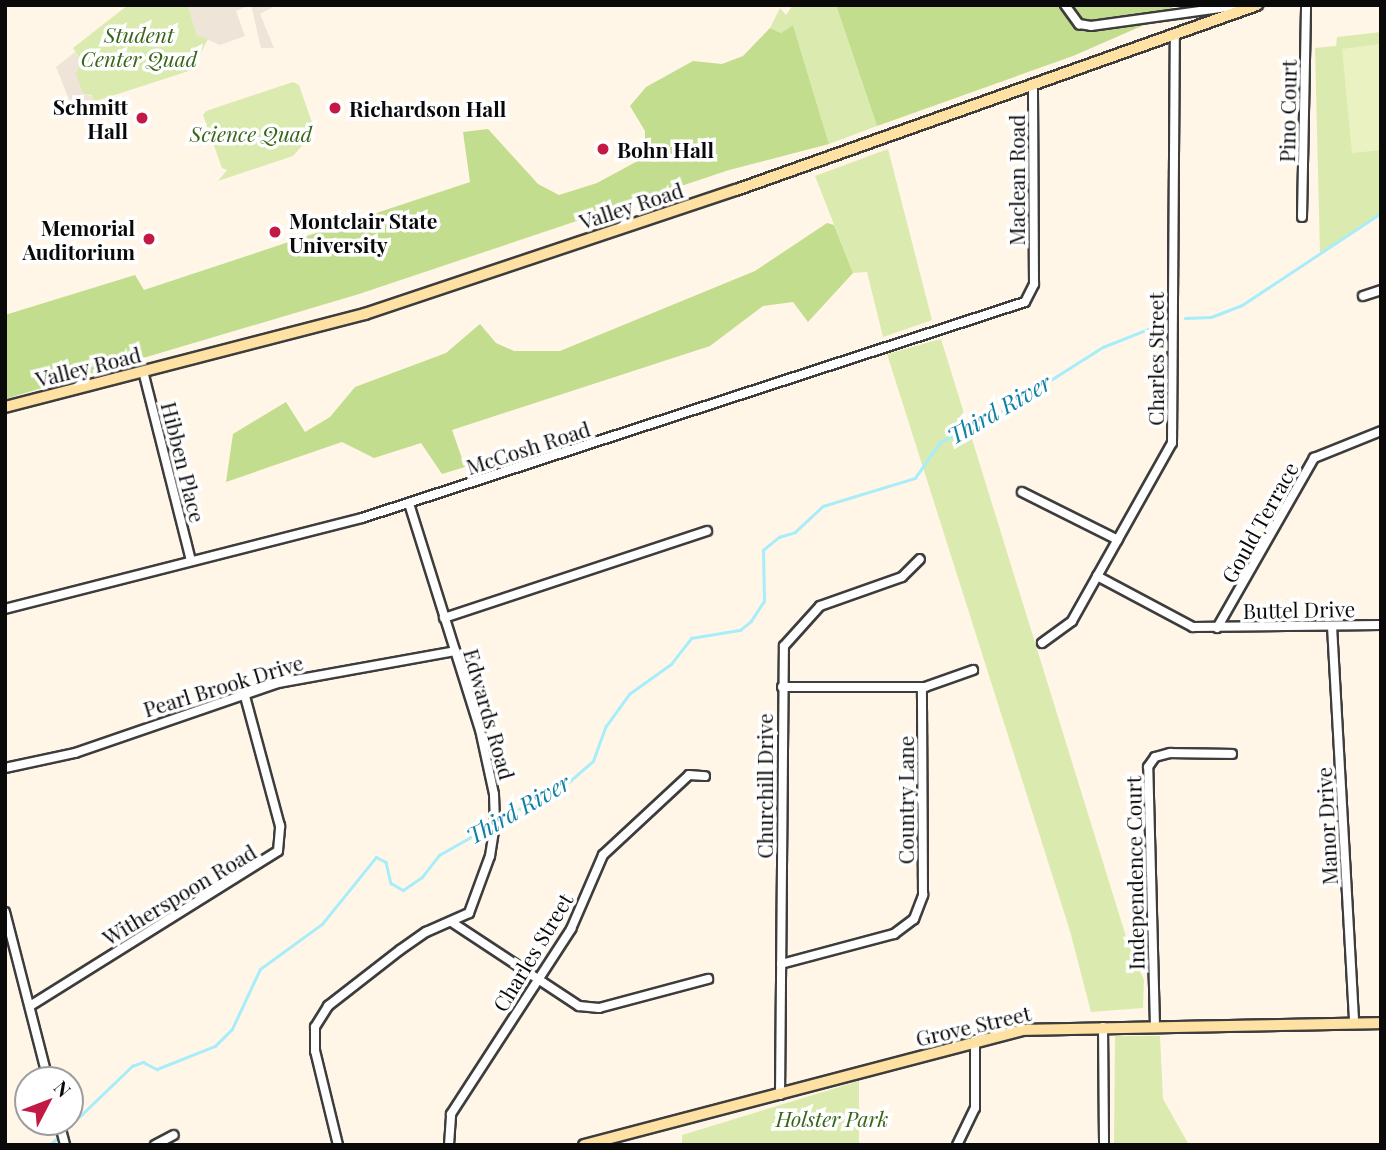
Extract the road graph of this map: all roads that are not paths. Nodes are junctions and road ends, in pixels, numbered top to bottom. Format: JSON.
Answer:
{"nodes":[{"id":1,"x":1065,"y":5,"type":"edge"},
{"id":2,"x":1242,"y":5,"type":"edge"},
{"id":3,"x":1257,"y":5,"type":"edge"},
{"id":4,"x":1306,"y":5,"type":"edge"},
{"id":5,"x":1175,"y":35,"type":"junction"},
{"id":6,"x":1033,"y":85,"type":"junction"},
{"id":7,"x":1302,"y":217,"type":"dead end"},
{"id":8,"x":1034,"y":274,"type":"joint"},
{"id":9,"x":1381,"y":290,"type":"edge"},
{"id":10,"x":1363,"y":296,"type":"dead end"},
{"id":11,"x":143,"y":371,"type":"junction"},
{"id":12,"x":5,"y":407,"type":"edge"},
{"id":13,"x":1381,"y":431,"type":"edge"},
{"id":14,"x":1022,"y":492,"type":"dead end"},
{"id":15,"x":409,"y":503,"type":"junction"},
{"id":16,"x":707,"y":531,"type":"dead end"},
{"id":17,"x":1118,"y":540,"type":"junction"},
{"id":18,"x":920,"y":559,"type":"dead end"},
{"id":19,"x":191,"y":561,"type":"junction"},
{"id":20,"x":1097,"y":576,"type":"junction"},
{"id":21,"x":5,"y":609,"type":"edge"},
{"id":22,"x":444,"y":618,"type":"junction"},
{"id":23,"x":1381,"y":625,"type":"edge"},
{"id":24,"x":1332,"y":626,"type":"junction"},
{"id":25,"x":1217,"y":628,"type":"junction"},
{"id":26,"x":1042,"y":643,"type":"dead end"},
{"id":27,"x":454,"y":652,"type":"junction"},
{"id":28,"x":973,"y":670,"type":"dead end"},
{"id":29,"x":782,"y":687,"type":"junction"},
{"id":30,"x":922,"y":687,"type":"junction"},
{"id":31,"x":244,"y":693,"type":"junction"},
{"id":32,"x":1232,"y":754,"type":"dead end"},
{"id":33,"x":5,"y":768,"type":"edge"},
{"id":34,"x":705,"y":776,"type":"dead end"},
{"id":35,"x":5,"y":912,"type":"edge"},
{"id":36,"x":453,"y":923,"type":"junction"},
{"id":37,"x":781,"y":964,"type":"junction"},
{"id":38,"x":708,"y":979,"type":"dead end"},
{"id":39,"x":538,"y":980,"type":"junction"},
{"id":40,"x":30,"y":1006,"type":"junction"},
{"id":41,"x":1354,"y":1023,"type":"junction"},
{"id":42,"x":1381,"y":1023,"type":"edge"},
{"id":43,"x":1155,"y":1026,"type":"junction"},
{"id":44,"x":1103,"y":1027,"type":"junction"},
{"id":45,"x":975,"y":1040,"type":"junction"},
{"id":46,"x":45,"y":1066,"type":"edge"},
{"id":47,"x":780,"y":1095,"type":"junction"},
{"id":48,"x":174,"y":1135,"type":"dead end"},
{"id":49,"x":155,"y":1145,"type":"edge"},
{"id":50,"x":338,"y":1145,"type":"edge"},
{"id":51,"x":449,"y":1145,"type":"edge"},
{"id":52,"x":584,"y":1145,"type":"edge"},
{"id":53,"x":957,"y":1145,"type":"edge"},
{"id":54,"x":1104,"y":1145,"type":"edge"}],
"edges":[{"from":1,"to":2,"type":"street"},
{"from":3,"to":5,"type":"main road","name":"Valley Road"},
{"from":4,"to":7,"type":"street","name":"Pino Court"},
{"from":5,"to":6,"type":"main road","name":"Valley Road"},
{"from":5,"to":17,"type":"street","name":"Charles Street"},
{"from":6,"to":8,"type":"street","name":"Maclean Road"},
{"from":6,"to":11,"type":"main road","name":"Valley Road"},
{"from":8,"to":15,"type":"street","name":"McCosh Road"},
{"from":9,"to":10,"type":"street"},
{"from":11,"to":12,"type":"main road","name":"Valley Road"},
{"from":11,"to":19,"type":"street","name":"Hibben Place"},
{"from":13,"to":25,"type":"street","name":"Gould Terrace"},
{"from":14,"to":17,"type":"street"},
{"from":15,"to":19,"type":"street","name":"McCosh Road"},
{"from":15,"to":22,"type":"street","name":"Edwards Road"},
{"from":16,"to":22,"type":"street"},
{"from":17,"to":20,"type":"street","name":"Charles Street"},
{"from":18,"to":29,"type":"street","name":"Churchill Drive"},
{"from":19,"to":21,"type":"street","name":"McCosh Road"},
{"from":20,"to":25,"type":"street","name":"Buttel Drive"},
{"from":20,"to":26,"type":"street","name":"Charles Street"},
{"from":22,"to":27,"type":"street","name":"Edwards Road"},
{"from":23,"to":24,"type":"street","name":"Buttel Drive"},
{"from":24,"to":25,"type":"street","name":"Buttel Drive"},
{"from":24,"to":41,"type":"street","name":"Manor Drive"},
{"from":27,"to":31,"type":"street","name":"Pearl Brook Drive"},
{"from":27,"to":36,"type":"street","name":"Edwards Road"},
{"from":28,"to":30,"type":"street"},
{"from":29,"to":30,"type":"street"},
{"from":29,"to":37,"type":"street","name":"Churchill Drive"},
{"from":30,"to":37,"type":"street","name":"Country Lane"},
{"from":31,"to":33,"type":"street","name":"Pearl Brook Drive"},
{"from":31,"to":40,"type":"street","name":"Witherspoon Road"},
{"from":32,"to":43,"type":"street","name":"Independence Court"},
{"from":34,"to":39,"type":"street","name":"Charles Street"},
{"from":35,"to":40,"type":"street"},
{"from":36,"to":39,"type":"street"},
{"from":36,"to":50,"type":"street","name":"Edwards Road"},
{"from":37,"to":47,"type":"street","name":"Churchill Drive"},
{"from":38,"to":39,"type":"street"},
{"from":39,"to":51,"type":"street","name":"Charles Street"},
{"from":40,"to":46,"type":"street"},
{"from":41,"to":42,"type":"main road","name":"Grove Street"},
{"from":41,"to":43,"type":"main road","name":"Grove Street"},
{"from":43,"to":44,"type":"main road","name":"Grove Street"},
{"from":44,"to":45,"type":"main road","name":"Grove Street"},
{"from":44,"to":54,"type":"street"},
{"from":45,"to":47,"type":"main road","name":"Grove Street"},
{"from":45,"to":53,"type":"street"},
{"from":47,"to":52,"type":"main road","name":"Grove Street"},
{"from":48,"to":49,"type":"street"}]}
